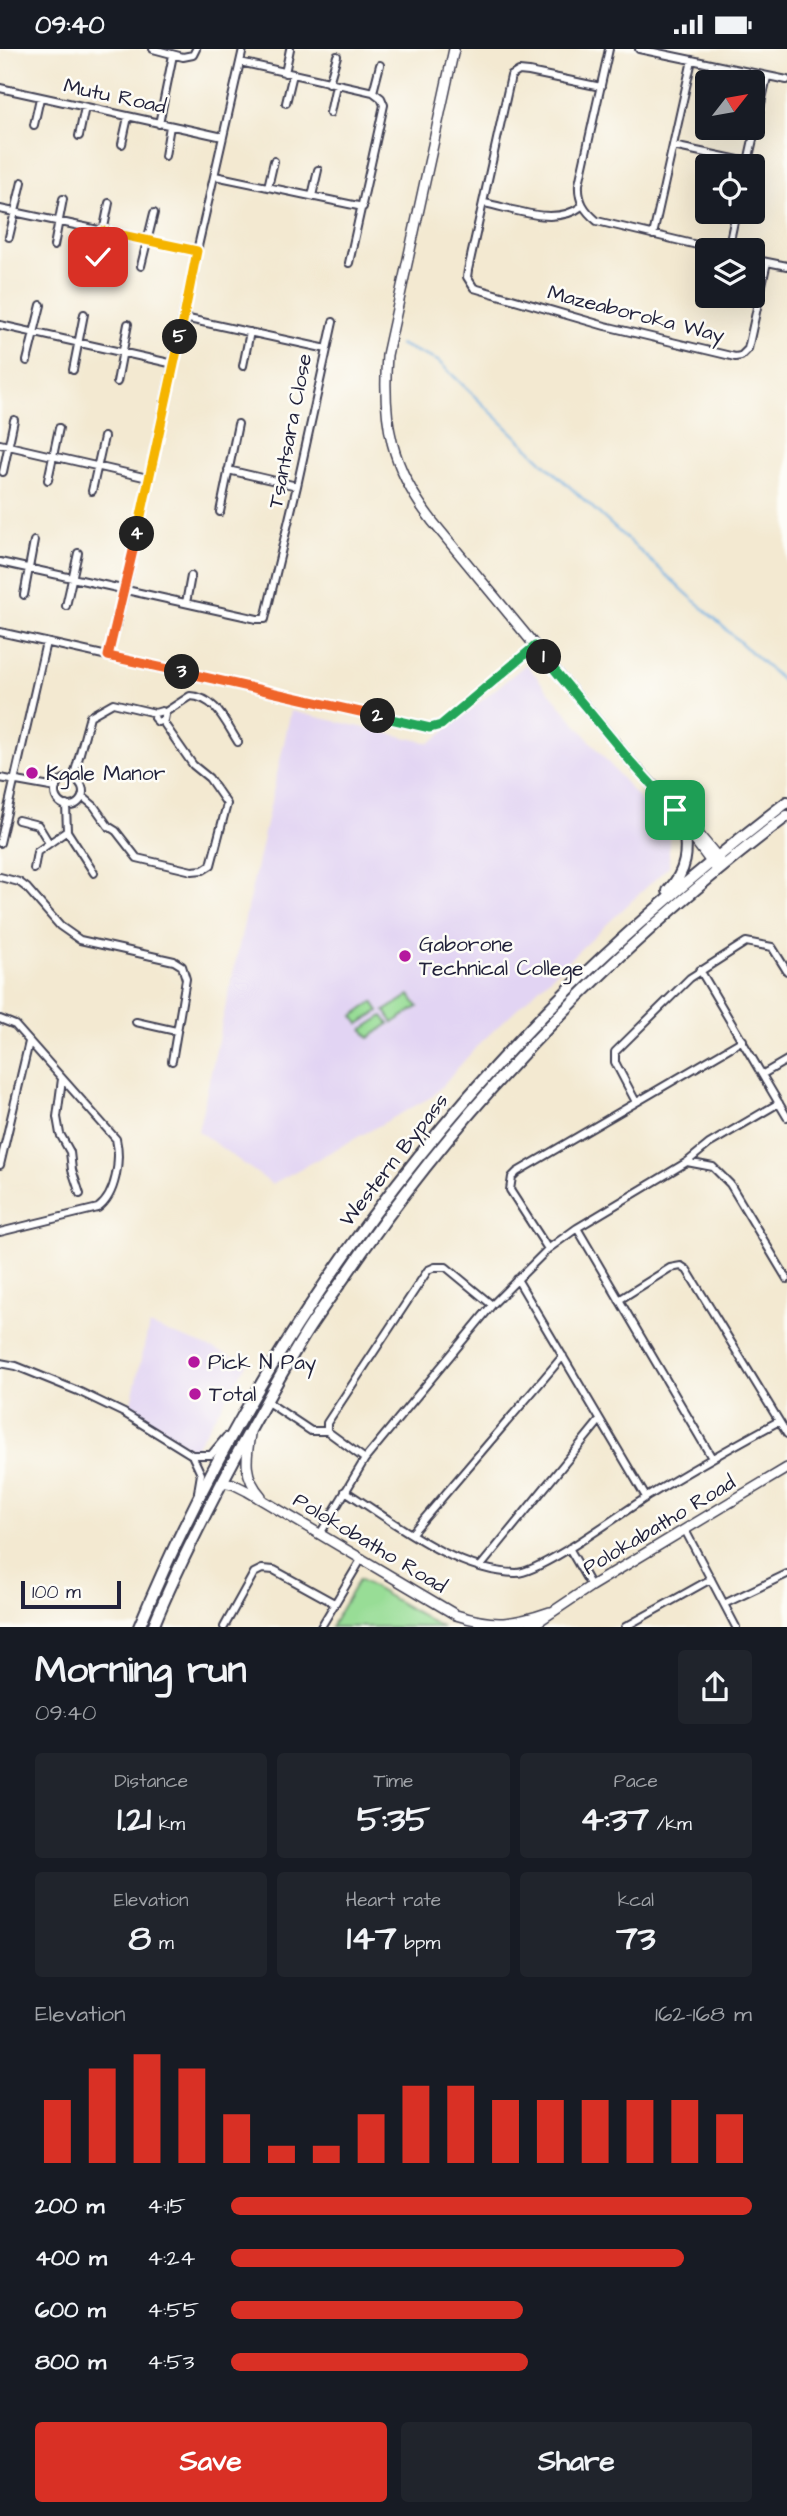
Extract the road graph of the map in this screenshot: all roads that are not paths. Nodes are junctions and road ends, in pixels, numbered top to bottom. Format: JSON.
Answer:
{"nodes":[{"id":1,"x":153,"y":49,"type":"edge"},
{"id":2,"x":196,"y":49,"type":"edge"},
{"id":3,"x":243,"y":49,"type":"edge"},
{"id":4,"x":290,"y":49,"type":"edge"},
{"id":5,"x":454,"y":49,"type":"edge"},
{"id":6,"x":609,"y":49,"type":"edge"},
{"id":7,"x":639,"y":49,"type":"edge"},
{"id":8,"x":173,"y":55,"type":"junction"},
{"id":9,"x":337,"y":56,"type":"dead end"},
{"id":10,"x":692,"y":60,"type":"junction"},
{"id":11,"x":240,"y":62,"type":"junction"},
{"id":12,"x":380,"y":65,"type":"dead end"},
{"id":13,"x":289,"y":73,"type":"junction"},
{"id":14,"x":767,"y":77,"type":"junction"},
{"id":15,"x":787,"y":80,"type":"edge"},
{"id":16,"x":333,"y":84,"type":"junction"},
{"id":17,"x":601,"y":87,"type":"junction"},
{"id":18,"x":0,"y":88,"type":"edge"},
{"id":19,"x":373,"y":92,"type":"junction"},
{"id":20,"x":40,"y":98,"type":"junction"},
{"id":21,"x":286,"y":103,"type":"dead end"},
{"id":22,"x":85,"y":107,"type":"junction"},
{"id":23,"x":330,"y":113,"type":"dead end"},
{"id":24,"x":128,"y":117,"type":"junction"},
{"id":25,"x":159,"y":124,"type":"junction"},
{"id":26,"x":34,"y":125,"type":"dead end"},
{"id":27,"x":170,"y":126,"type":"junction"},
{"id":28,"x":79,"y":136,"type":"dead end"},
{"id":29,"x":223,"y":137,"type":"junction"},
{"id":30,"x":122,"y":144,"type":"dead end"},
{"id":31,"x":673,"y":146,"type":"junction"},
{"id":32,"x":706,"y":154,"type":"edge"},
{"id":33,"x":749,"y":154,"type":"edge"},
{"id":34,"x":165,"y":156,"type":"dead end"},
{"id":35,"x":274,"y":161,"type":"dead end"},
{"id":36,"x":318,"y":170,"type":"dead end"},
{"id":37,"x":215,"y":176,"type":"junction"},
{"id":38,"x":22,"y":182,"type":"dead end"},
{"id":39,"x":268,"y":187,"type":"junction"},
{"id":40,"x":312,"y":196,"type":"junction"},
{"id":41,"x":63,"y":199,"type":"dead end"},
{"id":42,"x":109,"y":203,"type":"dead end"},
{"id":43,"x":484,"y":203,"type":"junction"},
{"id":44,"x":582,"y":206,"type":"junction"},
{"id":45,"x":363,"y":207,"type":"junction"},
{"id":46,"x":0,"y":209,"type":"edge"},
{"id":47,"x":15,"y":212,"type":"junction"},
{"id":48,"x":154,"y":213,"type":"dead end"},
{"id":49,"x":58,"y":221,"type":"junction"},
{"id":50,"x":103,"y":231,"type":"junction"},
{"id":51,"x":653,"y":235,"type":"junction"},
{"id":52,"x":9,"y":237,"type":"dead end"},
{"id":53,"x":148,"y":240,"type":"junction"},
{"id":54,"x":695,"y":245,"type":"edge"},
{"id":55,"x":54,"y":246,"type":"dead end"},
{"id":56,"x":197,"y":251,"type":"junction"},
{"id":57,"x":98,"y":257,"type":"dead end"},
{"id":58,"x":767,"y":262,"type":"joint"},
{"id":59,"x":349,"y":263,"type":"dead end"},
{"id":60,"x":787,"y":266,"type":"edge"},
{"id":61,"x":141,"y":267,"type":"dead end"},
{"id":62,"x":41,"y":305,"type":"dead end"},
{"id":63,"x":84,"y":314,"type":"dead end"},
{"id":64,"x":184,"y":318,"type":"junction"},
{"id":65,"x":333,"y":321,"type":"dead end"},
{"id":66,"x":128,"y":324,"type":"dead end"},
{"id":67,"x":0,"y":325,"type":"edge"},
{"id":68,"x":250,"y":332,"type":"junction"},
{"id":69,"x":35,"y":333,"type":"junction"},
{"id":70,"x":79,"y":344,"type":"junction"},
{"id":71,"x":327,"y":349,"type":"junction"},
{"id":72,"x":122,"y":352,"type":"junction"},
{"id":73,"x":27,"y":361,"type":"dead end"},
{"id":74,"x":173,"y":364,"type":"junction"},
{"id":75,"x":243,"y":366,"type":"dead end"},
{"id":76,"x":73,"y":370,"type":"dead end"},
{"id":77,"x":117,"y":382,"type":"dead end"},
{"id":78,"x":14,"y":420,"type":"dead end"},
{"id":79,"x":238,"y":424,"type":"dead end"},
{"id":80,"x":58,"y":428,"type":"dead end"},
{"id":81,"x":104,"y":437,"type":"dead end"},
{"id":82,"x":0,"y":444,"type":"edge"},
{"id":83,"x":8,"y":446,"type":"junction"},
{"id":84,"x":53,"y":455,"type":"junction"},
{"id":85,"x":99,"y":465,"type":"junction"},
{"id":86,"x":228,"y":470,"type":"junction"},
{"id":87,"x":3,"y":472,"type":"dead end"},
{"id":88,"x":148,"y":478,"type":"junction"},
{"id":89,"x":48,"y":480,"type":"dead end"},
{"id":90,"x":298,"y":485,"type":"junction"},
{"id":91,"x":92,"y":491,"type":"dead end"},
{"id":92,"x":220,"y":512,"type":"dead end"},
{"id":93,"x":34,"y":541,"type":"dead end"},
{"id":94,"x":78,"y":553,"type":"dead end"},
{"id":95,"x":0,"y":562,"type":"edge"},
{"id":96,"x":29,"y":568,"type":"junction"},
{"id":97,"x":191,"y":576,"type":"dead end"},
{"id":98,"x":73,"y":578,"type":"junction"},
{"id":99,"x":125,"y":590,"type":"junction"},
{"id":100,"x":24,"y":595,"type":"dead end"},
{"id":101,"x":186,"y":603,"type":"junction"},
{"id":102,"x":66,"y":606,"type":"dead end"},
{"id":103,"x":0,"y":632,"type":"edge"},
{"id":104,"x":46,"y":642,"type":"junction"},
{"id":105,"x":535,"y":646,"type":"junction"},
{"id":106,"x":108,"y":656,"type":"junction"},
{"id":107,"x":155,"y":713,"type":"junction"},
{"id":108,"x":164,"y":713,"type":"junction"},
{"id":109,"x":163,"y":722,"type":"junction"},
{"id":110,"x":238,"y":742,"type":"dead end"},
{"id":111,"x":0,"y":778,"type":"edge"},
{"id":112,"x":73,"y":779,"type":"junction"},
{"id":113,"x":14,"y":781,"type":"junction"},
{"id":114,"x":55,"y":788,"type":"junction"},
{"id":115,"x":82,"y":796,"type":"junction"},
{"id":116,"x":787,"y":802,"type":"edge"},
{"id":117,"x":65,"y":805,"type":"junction"},
{"id":118,"x":675,"y":810,"type":"junction"},
{"id":119,"x":787,"y":815,"type":"edge"},
{"id":120,"x":18,"y":820,"type":"dead end"},
{"id":121,"x":684,"y":825,"type":"junction"},
{"id":122,"x":66,"y":831,"type":"junction"},
{"id":123,"x":0,"y":843,"type":"edge"},
{"id":124,"x":49,"y":843,"type":"junction"},
{"id":125,"x":717,"y":863,"type":"junction"},
{"id":126,"x":34,"y":869,"type":"dead end"},
{"id":127,"x":94,"y":873,"type":"dead end"},
{"id":128,"x":0,"y":877,"type":"edge"},
{"id":129,"x":630,"y":931,"type":"junction"},
{"id":130,"x":700,"y":970,"type":"junction"},
{"id":131,"x":787,"y":971,"type":"edge"},
{"id":132,"x":0,"y":1019,"type":"edge"},
{"id":133,"x":136,"y":1021,"type":"dead end"},
{"id":134,"x":176,"y":1031,"type":"junction"},
{"id":135,"x":743,"y":1040,"type":"junction"},
{"id":136,"x":29,"y":1042,"type":"junction"},
{"id":137,"x":787,"y":1060,"type":"edge"},
{"id":138,"x":172,"y":1061,"type":"dead end"},
{"id":139,"x":763,"y":1074,"type":"junction"},
{"id":140,"x":62,"y":1079,"type":"junction"},
{"id":141,"x":636,"y":1102,"type":"junction"},
{"id":142,"x":779,"y":1103,"type":"junction"},
{"id":143,"x":787,"y":1117,"type":"edge"},
{"id":144,"x":687,"y":1162,"type":"junction"},
{"id":145,"x":0,"y":1165,"type":"edge"},
{"id":146,"x":80,"y":1194,"type":"dead end"},
{"id":147,"x":577,"y":1228,"type":"junction"},
{"id":148,"x":0,"y":1232,"type":"edge"},
{"id":149,"x":548,"y":1249,"type":"junction"},
{"id":150,"x":517,"y":1279,"type":"junction"},
{"id":151,"x":787,"y":1279,"type":"edge"},
{"id":152,"x":619,"y":1300,"type":"junction"},
{"id":153,"x":492,"y":1305,"type":"junction"},
{"id":154,"x":564,"y":1356,"type":"junction"},
{"id":155,"x":0,"y":1363,"type":"edge"},
{"id":156,"x":266,"y":1401,"type":"junction"},
{"id":157,"x":242,"y":1417,"type":"junction"},
{"id":158,"x":600,"y":1420,"type":"junction"},
{"id":159,"x":779,"y":1421,"type":"junction"},
{"id":160,"x":252,"y":1426,"type":"junction"},
{"id":161,"x":327,"y":1431,"type":"junction"},
{"id":162,"x":787,"y":1434,"type":"edge"},
{"id":163,"x":192,"y":1455,"type":"junction"},
{"id":164,"x":712,"y":1458,"type":"junction"},
{"id":165,"x":365,"y":1459,"type":"junction"},
{"id":166,"x":787,"y":1468,"type":"edge"},
{"id":167,"x":222,"y":1482,"type":"junction"},
{"id":168,"x":345,"y":1491,"type":"junction"},
{"id":169,"x":646,"y":1497,"type":"junction"},
{"id":170,"x":268,"y":1503,"type":"junction"},
{"id":171,"x":685,"y":1530,"type":"junction"},
{"id":172,"x":181,"y":1533,"type":"junction"},
{"id":173,"x":412,"y":1533,"type":"junction"},
{"id":174,"x":320,"y":1534,"type":"junction"},
{"id":175,"x":569,"y":1548,"type":"junction"},
{"id":176,"x":362,"y":1558,"type":"junction"},
{"id":177,"x":480,"y":1567,"type":"junction"},
{"id":178,"x":787,"y":1574,"type":"edge"},
{"id":179,"x":711,"y":1579,"type":"junction"},
{"id":180,"x":592,"y":1586,"type":"junction"},
{"id":181,"x":334,"y":1603,"type":"junction"},
{"id":182,"x":724,"y":1604,"type":"junction"},
{"id":183,"x":550,"y":1612,"type":"junction"},
{"id":184,"x":456,"y":1615,"type":"junction"},
{"id":185,"x":495,"y":1626,"type":"edge"},
{"id":186,"x":139,"y":1627,"type":"edge"},
{"id":187,"x":153,"y":1627,"type":"edge"},
{"id":188,"x":223,"y":1627,"type":"edge"},
{"id":189,"x":321,"y":1627,"type":"edge"},
{"id":190,"x":468,"y":1627,"type":"edge"},
{"id":191,"x":530,"y":1627,"type":"edge"},
{"id":192,"x":625,"y":1627,"type":"edge"},
{"id":193,"x":736,"y":1627,"type":"edge"}],
"edges":[{"from":1,"to":8,"type":"street"},
{"from":2,"to":8,"type":"street"},
{"from":3,"to":11,"type":"street"},
{"from":4,"to":13,"type":"street"},
{"from":5,"to":105,"type":"street"},
{"from":6,"to":17,"type":"street"},
{"from":7,"to":10,"type":"street"},
{"from":8,"to":25,"type":"street"},
{"from":9,"to":16,"type":"street"},
{"from":10,"to":14,"type":"street"},
{"from":10,"to":31,"type":"street"},
{"from":11,"to":13,"type":"street"},
{"from":11,"to":29,"type":"street"},
{"from":12,"to":19,"type":"street"},
{"from":13,"to":16,"type":"street"},
{"from":13,"to":21,"type":"street"},
{"from":14,"to":15,"type":"street"},
{"from":14,"to":33,"type":"street"},
{"from":16,"to":19,"type":"street"},
{"from":16,"to":23,"type":"street"},
{"from":17,"to":43,"type":"street"},
{"from":17,"to":44,"type":"street"},
{"from":18,"to":20,"type":"street","name":"Mutu Road"},
{"from":19,"to":45,"type":"street"},
{"from":20,"to":22,"type":"street","name":"Mutu Road"},
{"from":20,"to":26,"type":"street"},
{"from":22,"to":24,"type":"street","name":"Mutu Road"},
{"from":22,"to":28,"type":"street"},
{"from":24,"to":25,"type":"street","name":"Mutu Road"},
{"from":24,"to":30,"type":"street"},
{"from":25,"to":27,"type":"street","name":"Mutu Road"},
{"from":27,"to":29,"type":"street","name":"Mutu Road"},
{"from":27,"to":34,"type":"street"},
{"from":29,"to":37,"type":"street"},
{"from":31,"to":32,"type":"street"},
{"from":31,"to":51,"type":"street"},
{"from":35,"to":39,"type":"street"},
{"from":36,"to":40,"type":"street"},
{"from":37,"to":39,"type":"street"},
{"from":37,"to":56,"type":"street"},
{"from":38,"to":47,"type":"street"},
{"from":39,"to":40,"type":"street"},
{"from":40,"to":45,"type":"street"},
{"from":41,"to":49,"type":"street"},
{"from":42,"to":50,"type":"street"},
{"from":43,"to":44,"type":"street"},
{"from":43,"to":58,"type":"street","name":"Mazeaboroka Way"},
{"from":44,"to":51,"type":"street"},
{"from":45,"to":59,"type":"street"},
{"from":46,"to":47,"type":"street"},
{"from":47,"to":49,"type":"street"},
{"from":47,"to":52,"type":"street"},
{"from":48,"to":53,"type":"street"},
{"from":49,"to":50,"type":"street"},
{"from":49,"to":55,"type":"street"},
{"from":50,"to":53,"type":"street"},
{"from":50,"to":57,"type":"street"},
{"from":51,"to":54,"type":"street"},
{"from":53,"to":56,"type":"street"},
{"from":53,"to":61,"type":"street"},
{"from":56,"to":64,"type":"street"},
{"from":58,"to":60,"type":"street"},
{"from":62,"to":69,"type":"street"},
{"from":63,"to":70,"type":"street"},
{"from":64,"to":68,"type":"street","name":"Tsantsara Close"},
{"from":64,"to":74,"type":"street"},
{"from":65,"to":71,"type":"street"},
{"from":66,"to":72,"type":"street"},
{"from":67,"to":69,"type":"street"},
{"from":68,"to":71,"type":"street","name":"Tsantsara Close"},
{"from":68,"to":75,"type":"street"},
{"from":69,"to":70,"type":"street"},
{"from":69,"to":73,"type":"street"},
{"from":70,"to":72,"type":"street"},
{"from":70,"to":76,"type":"street"},
{"from":71,"to":90,"type":"street","name":"Tsantsara Close"},
{"from":72,"to":74,"type":"street"},
{"from":72,"to":77,"type":"street"},
{"from":74,"to":88,"type":"street"},
{"from":78,"to":83,"type":"street"},
{"from":79,"to":86,"type":"street"},
{"from":80,"to":84,"type":"street"},
{"from":81,"to":85,"type":"street"},
{"from":82,"to":83,"type":"street"},
{"from":83,"to":84,"type":"street"},
{"from":83,"to":87,"type":"street"},
{"from":84,"to":85,"type":"street"},
{"from":84,"to":89,"type":"street"},
{"from":85,"to":88,"type":"street"},
{"from":85,"to":91,"type":"street"},
{"from":86,"to":90,"type":"street"},
{"from":86,"to":92,"type":"street"},
{"from":88,"to":99,"type":"street"},
{"from":90,"to":101,"type":"street","name":"Tsantsara Close"},
{"from":93,"to":96,"type":"street"},
{"from":94,"to":98,"type":"street"},
{"from":95,"to":96,"type":"street"},
{"from":96,"to":98,"type":"street"},
{"from":96,"to":100,"type":"street"},
{"from":97,"to":101,"type":"street"},
{"from":98,"to":99,"type":"street"},
{"from":98,"to":102,"type":"street"},
{"from":99,"to":101,"type":"street"},
{"from":99,"to":106,"type":"street"},
{"from":103,"to":104,"type":"street"},
{"from":104,"to":106,"type":"street"},
{"from":104,"to":113,"type":"street"},
{"from":105,"to":106,"type":"street"},
{"from":105,"to":118,"type":"street"},
{"from":107,"to":108,"type":"street"},
{"from":107,"to":109,"type":"street"},
{"from":107,"to":112,"type":"street"},
{"from":108,"to":109,"type":"street"},
{"from":108,"to":110,"type":"street"},
{"from":109,"to":115,"type":"street"},
{"from":111,"to":113,"type":"street"},
{"from":112,"to":114,"type":"street"},
{"from":112,"to":115,"type":"street"},
{"from":113,"to":114,"type":"street"},
{"from":113,"to":123,"type":"street"},
{"from":114,"to":117,"type":"street"},
{"from":115,"to":117,"type":"street"},
{"from":116,"to":125,"type":"highway","name":"Western Bypass"},
{"from":117,"to":122,"type":"street"},
{"from":118,"to":121,"type":"street"},
{"from":118,"to":125,"type":"street"},
{"from":119,"to":125,"type":"highway","name":"Western Bypass"},
{"from":120,"to":124,"type":"street"},
{"from":121,"to":125,"type":"street"},
{"from":121,"to":129,"type":"highway"},
{"from":122,"to":124,"type":"street"},
{"from":122,"to":127,"type":"street"},
{"from":124,"to":126,"type":"street"},
{"from":125,"to":129,"type":"highway","name":"Western Bypass"},
{"from":125,"to":156,"type":"highway","name":"Western Bypass"},
{"from":128,"to":134,"type":"street"},
{"from":129,"to":157,"type":"highway","name":"Western Bypass"},
{"from":130,"to":131,"type":"street"},
{"from":130,"to":135,"type":"street"},
{"from":130,"to":141,"type":"street"},
{"from":132,"to":136,"type":"street"},
{"from":133,"to":134,"type":"street"},
{"from":134,"to":138,"type":"street"},
{"from":135,"to":139,"type":"street"},
{"from":135,"to":141,"type":"street"},
{"from":136,"to":140,"type":"street"},
{"from":136,"to":145,"type":"street"},
{"from":137,"to":139,"type":"street"},
{"from":139,"to":142,"type":"street"},
{"from":140,"to":146,"type":"street"},
{"from":140,"to":148,"type":"street"},
{"from":141,"to":149,"type":"street"},
{"from":142,"to":143,"type":"street"},
{"from":142,"to":144,"type":"street"},
{"from":144,"to":147,"type":"street"},
{"from":144,"to":151,"type":"street"},
{"from":147,"to":149,"type":"street"},
{"from":147,"to":152,"type":"street"},
{"from":149,"to":150,"type":"street"},
{"from":150,"to":153,"type":"street"},
{"from":150,"to":154,"type":"street"},
{"from":152,"to":159,"type":"street"},
{"from":152,"to":164,"type":"street"},
{"from":153,"to":161,"type":"street"},
{"from":153,"to":165,"type":"street"},
{"from":154,"to":158,"type":"street"},
{"from":154,"to":173,"type":"street"},
{"from":155,"to":163,"type":"street"},
{"from":156,"to":160,"type":"highway","name":"Western Bypass"},
{"from":156,"to":161,"type":"street"},
{"from":157,"to":163,"type":"street"},
{"from":157,"to":172,"type":"highway","name":"Western Bypass"},
{"from":158,"to":169,"type":"street"},
{"from":158,"to":177,"type":"street"},
{"from":159,"to":162,"type":"street"},
{"from":159,"to":164,"type":"street"},
{"from":160,"to":167,"type":"highway","name":"Western Bypass"},
{"from":160,"to":170,"type":"street"},
{"from":161,"to":165,"type":"street"},
{"from":163,"to":172,"type":"street"},
{"from":164,"to":169,"type":"street"},
{"from":165,"to":168,"type":"street"},
{"from":166,"to":171,"type":"street","name":"Polokabatho Road"},
{"from":167,"to":170,"type":"street","name":"Polokobatho Road"},
{"from":167,"to":187,"type":"highway","name":"Western Bypass"},
{"from":168,"to":173,"type":"street"},
{"from":168,"to":174,"type":"street"},
{"from":169,"to":175,"type":"street"},
{"from":170,"to":174,"type":"street","name":"Polokobatho Road"},
{"from":171,"to":179,"type":"street"},
{"from":171,"to":180,"type":"street","name":"Polokabatho Road"},
{"from":172,"to":186,"type":"highway","name":"Western Bypass"},
{"from":173,"to":177,"type":"street"},
{"from":174,"to":176,"type":"street","name":"Polokobatho Road"},
{"from":175,"to":177,"type":"street"},
{"from":175,"to":180,"type":"street"},
{"from":176,"to":181,"type":"street"},
{"from":176,"to":184,"type":"street","name":"Polokobatho Road"},
{"from":178,"to":182,"type":"street"},
{"from":179,"to":182,"type":"street"},
{"from":179,"to":192,"type":"street"},
{"from":180,"to":183,"type":"street","name":"Polokabatho Road"},
{"from":181,"to":188,"type":"street"},
{"from":181,"to":189,"type":"street"},
{"from":182,"to":193,"type":"street"},
{"from":183,"to":185,"type":"street"},
{"from":183,"to":191,"type":"street"},
{"from":184,"to":185,"type":"street","name":"Polokobatho Road"},
{"from":184,"to":190,"type":"street"}]}
